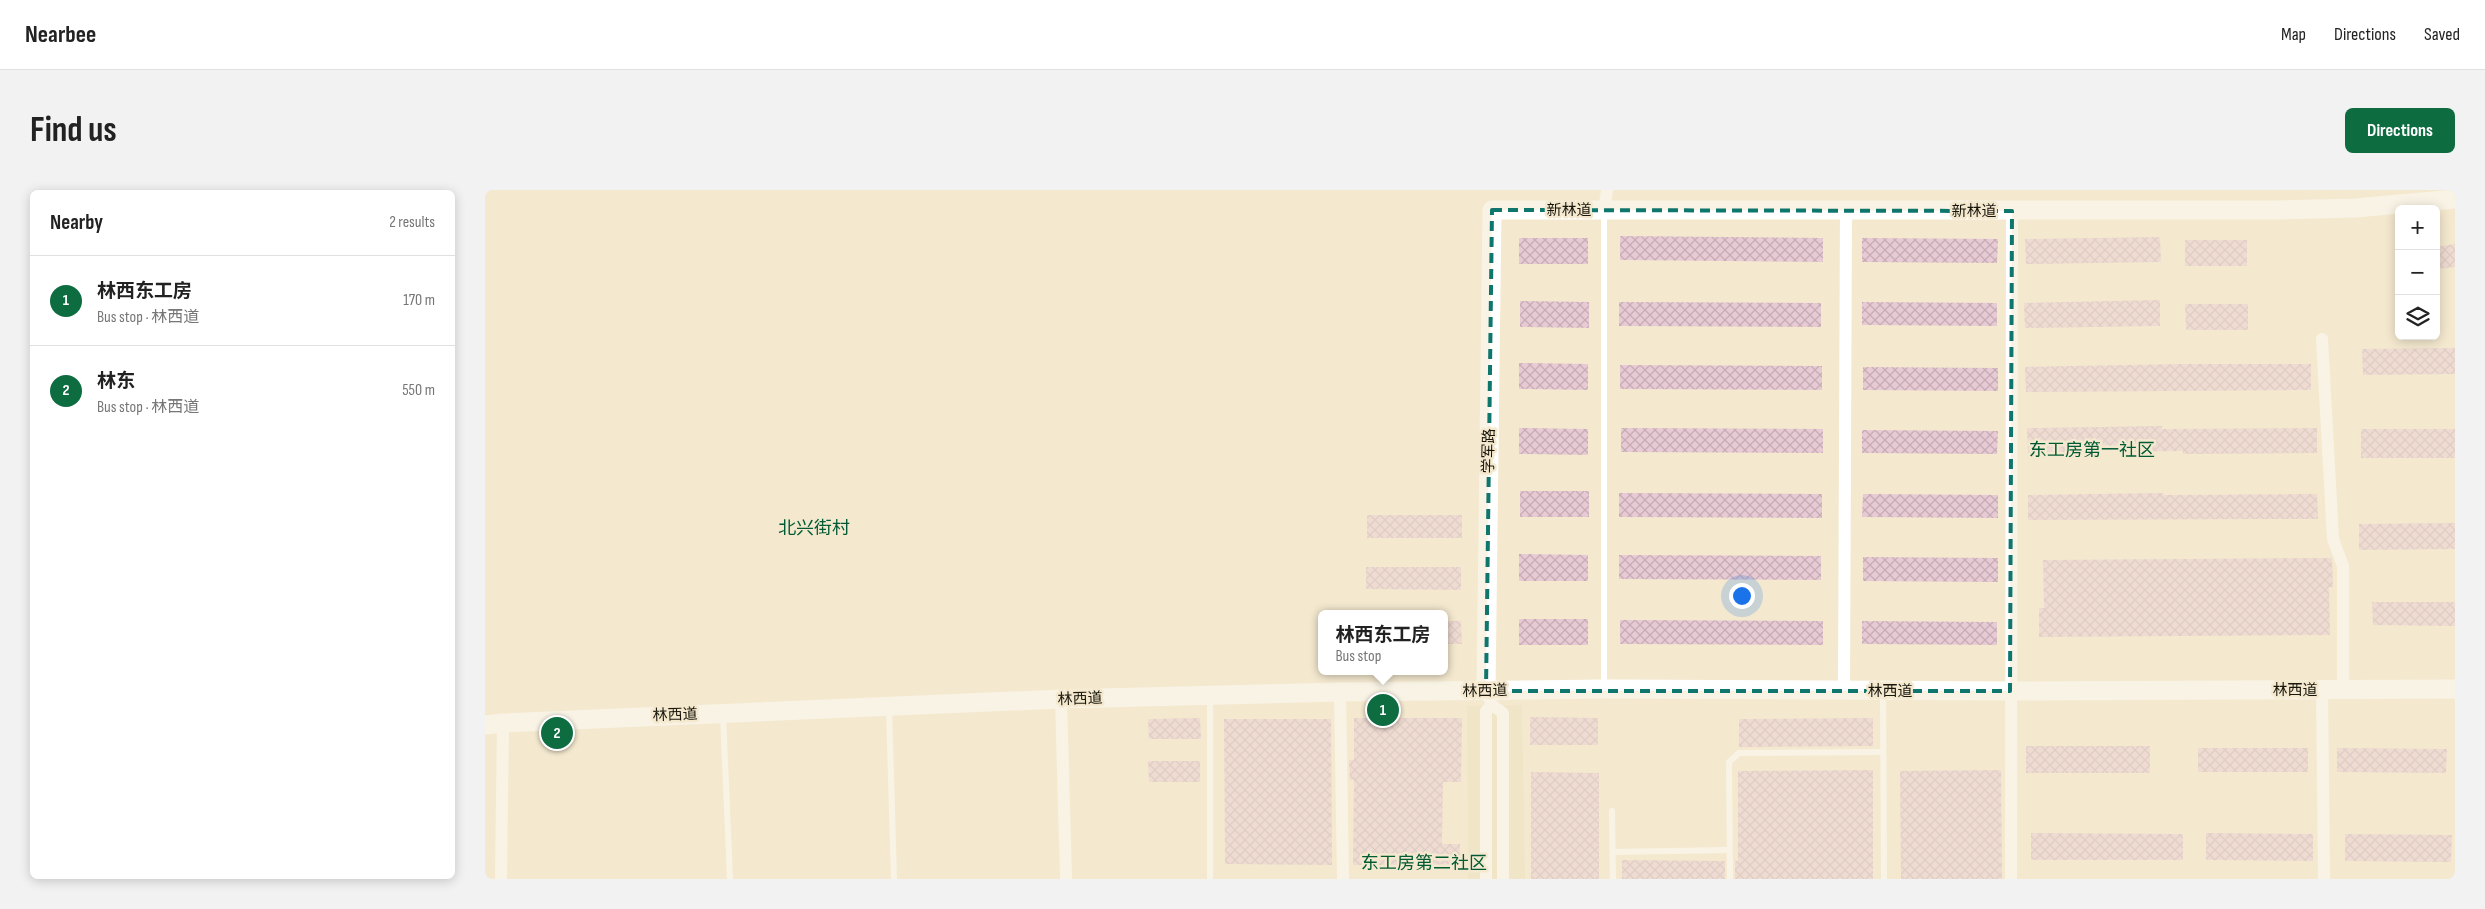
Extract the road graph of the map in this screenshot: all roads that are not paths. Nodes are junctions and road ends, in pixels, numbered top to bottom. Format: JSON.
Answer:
{"nodes":[{"id":1,"x":1607,"y":190,"type":"edge"},
{"id":2,"x":2455,"y":199,"type":"edge"},
{"id":3,"x":1492,"y":210,"type":"joint"},
{"id":4,"x":1604,"y":211,"type":"junction"},
{"id":5,"x":1846,"y":211,"type":"junction"},
{"id":6,"x":2012,"y":211,"type":"junction"},
{"id":7,"x":2322,"y":339,"type":"dead end"},
{"id":8,"x":1604,"y":689,"type":"junction"},
{"id":9,"x":2455,"y":689,"type":"edge"},
{"id":10,"x":1844,"y":690,"type":"junction"},
{"id":11,"x":1883,"y":690,"type":"junction"},
{"id":12,"x":2322,"y":690,"type":"junction"},
{"id":13,"x":2343,"y":690,"type":"junction"},
{"id":14,"x":2010,"y":691,"type":"junction"},
{"id":15,"x":1340,"y":692,"type":"junction"},
{"id":16,"x":1210,"y":695,"type":"junction"},
{"id":17,"x":1489,"y":698,"type":"junction"},
{"id":18,"x":1061,"y":699,"type":"junction"},
{"id":19,"x":889,"y":706,"type":"junction"},
{"id":20,"x":723,"y":713,"type":"junction"},
{"id":21,"x":494,"y":724,"type":"edge"},
{"id":22,"x":1883,"y":752,"type":"junction"},
{"id":23,"x":1612,"y":811,"type":"dead end"},
{"id":24,"x":1729,"y":850,"type":"junction"},
{"id":25,"x":1613,"y":852,"type":"junction"},
{"id":26,"x":501,"y":879,"type":"edge"},
{"id":27,"x":730,"y":879,"type":"edge"},
{"id":28,"x":894,"y":879,"type":"edge"},
{"id":29,"x":1066,"y":879,"type":"edge"},
{"id":30,"x":1210,"y":879,"type":"edge"},
{"id":31,"x":1343,"y":879,"type":"edge"},
{"id":32,"x":1486,"y":879,"type":"edge"},
{"id":33,"x":1503,"y":879,"type":"edge"},
{"id":34,"x":1613,"y":879,"type":"edge"},
{"id":35,"x":1730,"y":879,"type":"edge"},
{"id":36,"x":1884,"y":879,"type":"edge"},
{"id":37,"x":2011,"y":879,"type":"edge"},
{"id":38,"x":2324,"y":879,"type":"edge"}],
"edges":[{"from":1,"to":4,"type":"street"},
{"from":2,"to":6,"type":"main road","name":"新林道"},
{"from":3,"to":4,"type":"main road","name":"新林道"},
{"from":3,"to":17,"type":"main road","name":"学军路"},
{"from":4,"to":5,"type":"main road","name":"新林道"},
{"from":4,"to":8,"type":"lane"},
{"from":5,"to":6,"type":"main road","name":"新林道"},
{"from":5,"to":10,"type":"street"},
{"from":6,"to":14,"type":"street"},
{"from":7,"to":13,"type":"street"},
{"from":8,"to":10,"type":"main road","name":"林西道"},
{"from":8,"to":17,"type":"main road","name":"林西道"},
{"from":9,"to":13,"type":"main road","name":"林西道"},
{"from":10,"to":11,"type":"main road","name":"林西道"},
{"from":11,"to":14,"type":"main road","name":"林西道"},
{"from":11,"to":22,"type":"lane"},
{"from":12,"to":13,"type":"main road","name":"林西道"},
{"from":12,"to":14,"type":"main road","name":"林西道"},
{"from":12,"to":38,"type":"street"},
{"from":14,"to":37,"type":"street"},
{"from":15,"to":16,"type":"main road","name":"林西道"},
{"from":15,"to":17,"type":"main road","name":"林西道"},
{"from":15,"to":31,"type":"street"},
{"from":16,"to":18,"type":"main road","name":"林西道"},
{"from":16,"to":30,"type":"lane"},
{"from":17,"to":32,"type":"street"},
{"from":17,"to":33,"type":"street"},
{"from":18,"to":19,"type":"main road","name":"林西道"},
{"from":18,"to":29,"type":"street"},
{"from":19,"to":20,"type":"main road","name":"林西道"},
{"from":19,"to":28,"type":"lane"},
{"from":20,"to":21,"type":"main road","name":"林西道"},
{"from":20,"to":27,"type":"lane"},
{"from":21,"to":26,"type":"street"},
{"from":22,"to":24,"type":"lane"},
{"from":22,"to":36,"type":"lane"},
{"from":23,"to":25,"type":"lane"},
{"from":24,"to":25,"type":"lane"},
{"from":24,"to":35,"type":"lane"},
{"from":25,"to":34,"type":"lane"}]}
